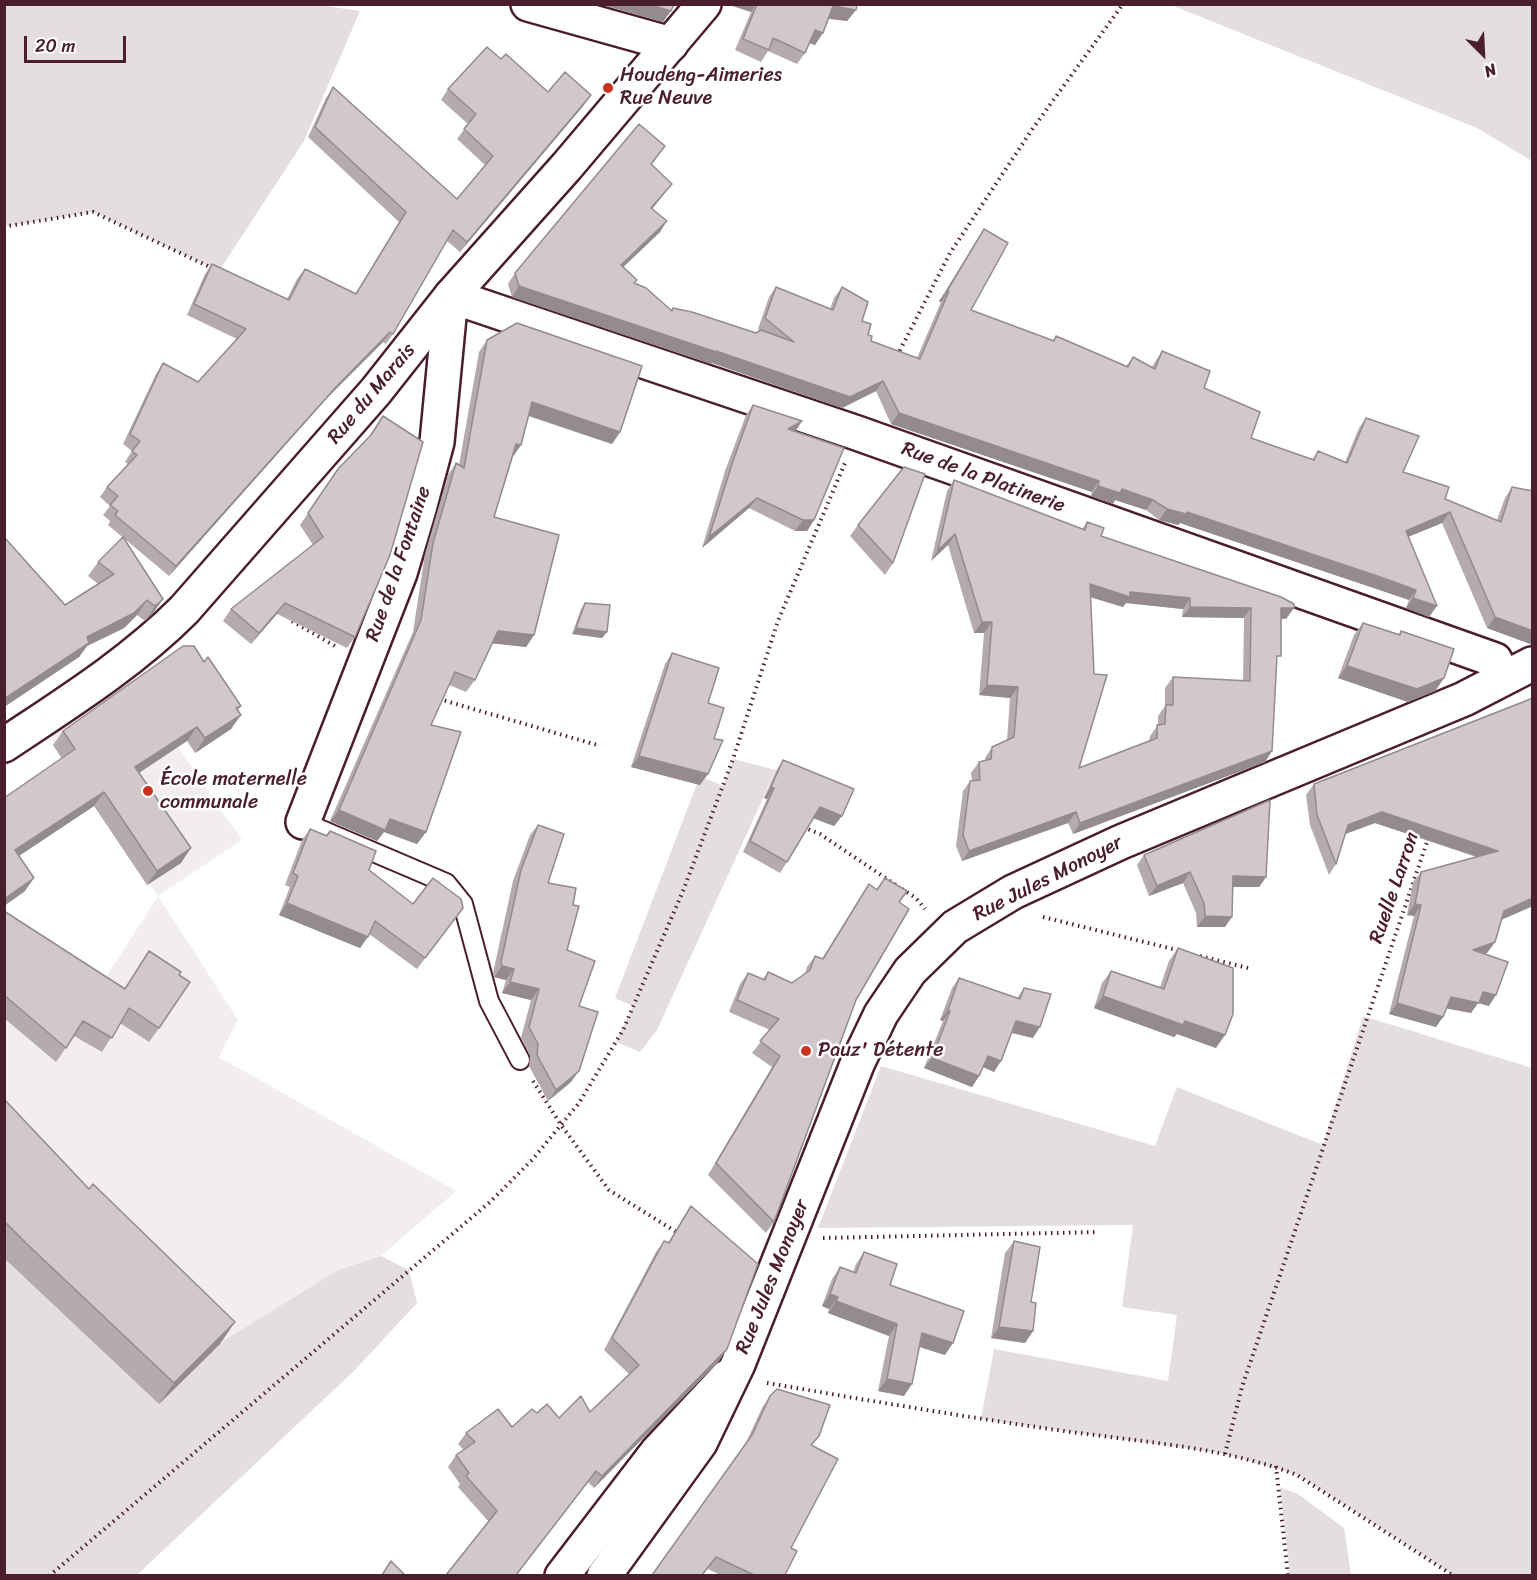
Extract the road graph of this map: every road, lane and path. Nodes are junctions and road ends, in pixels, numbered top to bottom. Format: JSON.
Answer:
{"nodes":[{"id":1,"x":528,"y":4,"type":"edge"},
{"id":2,"x":704,"y":4,"type":"edge"},
{"id":3,"x":1123,"y":4,"type":"edge"},
{"id":4,"x":671,"y":44,"type":"junction"},
{"id":5,"x":4,"y":224,"type":"edge"},
{"id":6,"x":219,"y":271,"type":"edge"},
{"id":7,"x":451,"y":296,"type":"junction"},
{"id":8,"x":896,"y":359,"type":"edge"},
{"id":9,"x":288,"y":619,"type":"edge"},
{"id":10,"x":343,"y":651,"type":"dead end"},
{"id":11,"x":1518,"y":670,"type":"edge"},
{"id":12,"x":436,"y":699,"type":"edge"},
{"id":13,"x":4,"y":745,"type":"edge"},
{"id":14,"x":597,"y":745,"type":"dead end"},
{"id":15,"x":303,"y":822,"type":"joint"},
{"id":16,"x":793,"y":823,"type":"edge"},
{"id":17,"x":1432,"y":826,"type":"edge"},
{"id":18,"x":993,"y":904,"type":"junction"},
{"id":19,"x":946,"y":936,"type":"junction"},
{"id":20,"x":1184,"y":952,"type":"edge"},
{"id":21,"x":1196,"y":955,"type":"edge"},
{"id":22,"x":1252,"y":969,"type":"dead end"},
{"id":23,"x":520,"y":1060,"type":"joint"},
{"id":24,"x":1099,"y":1232,"type":"dead end"},
{"id":25,"x":789,"y":1238,"type":"junction"},
{"id":26,"x":688,"y":1240,"type":"edge"},
{"id":27,"x":735,"y":1370,"type":"junction"},
{"id":28,"x":1225,"y":1454,"type":"junction"},
{"id":29,"x":1276,"y":1466,"type":"junction"},
{"id":30,"x":562,"y":1575,"type":"edge"},
{"id":31,"x":604,"y":1575,"type":"edge"},
{"id":32,"x":1288,"y":1575,"type":"edge"},
{"id":33,"x":1454,"y":1575,"type":"edge"}],
"edges":[{"from":1,"to":4,"type":"street"},
{"from":2,"to":4,"type":"street","name":"Rue du Marais"},
{"from":3,"to":8,"type":"path"},
{"from":4,"to":7,"type":"street","name":"Rue du Marais"},
{"from":5,"to":6,"type":"path"},
{"from":7,"to":11,"type":"street","name":"Rue de la Platinerie"},
{"from":7,"to":13,"type":"street","name":"Rue du Marais"},
{"from":7,"to":15,"type":"street","name":"Rue de la Fontaine"},
{"from":9,"to":10,"type":"path"},
{"from":11,"to":18,"type":"street","name":"Rue Jules Monoyer"},
{"from":12,"to":14,"type":"path"},
{"from":15,"to":23,"type":"lane"},
{"from":16,"to":19,"type":"path"},
{"from":17,"to":28,"type":"path","name":"Ruelle Larron"},
{"from":18,"to":19,"type":"street","name":"Rue Jules Monoyer"},
{"from":18,"to":20,"type":"path"},
{"from":19,"to":25,"type":"street","name":"Rue Jules Monoyer"},
{"from":21,"to":22,"type":"path"},
{"from":23,"to":26,"type":"path"},
{"from":24,"to":25,"type":"path"},
{"from":25,"to":27,"type":"street","name":"Rue Jules Monoyer"},
{"from":27,"to":28,"type":"path"},
{"from":27,"to":30,"type":"street","name":"Rue Jules Monoyer"},
{"from":27,"to":31,"type":"street","name":"Rue Jules Monoyer"},
{"from":28,"to":29,"type":"path"},
{"from":29,"to":32,"type":"path"},
{"from":29,"to":33,"type":"path"}]}
